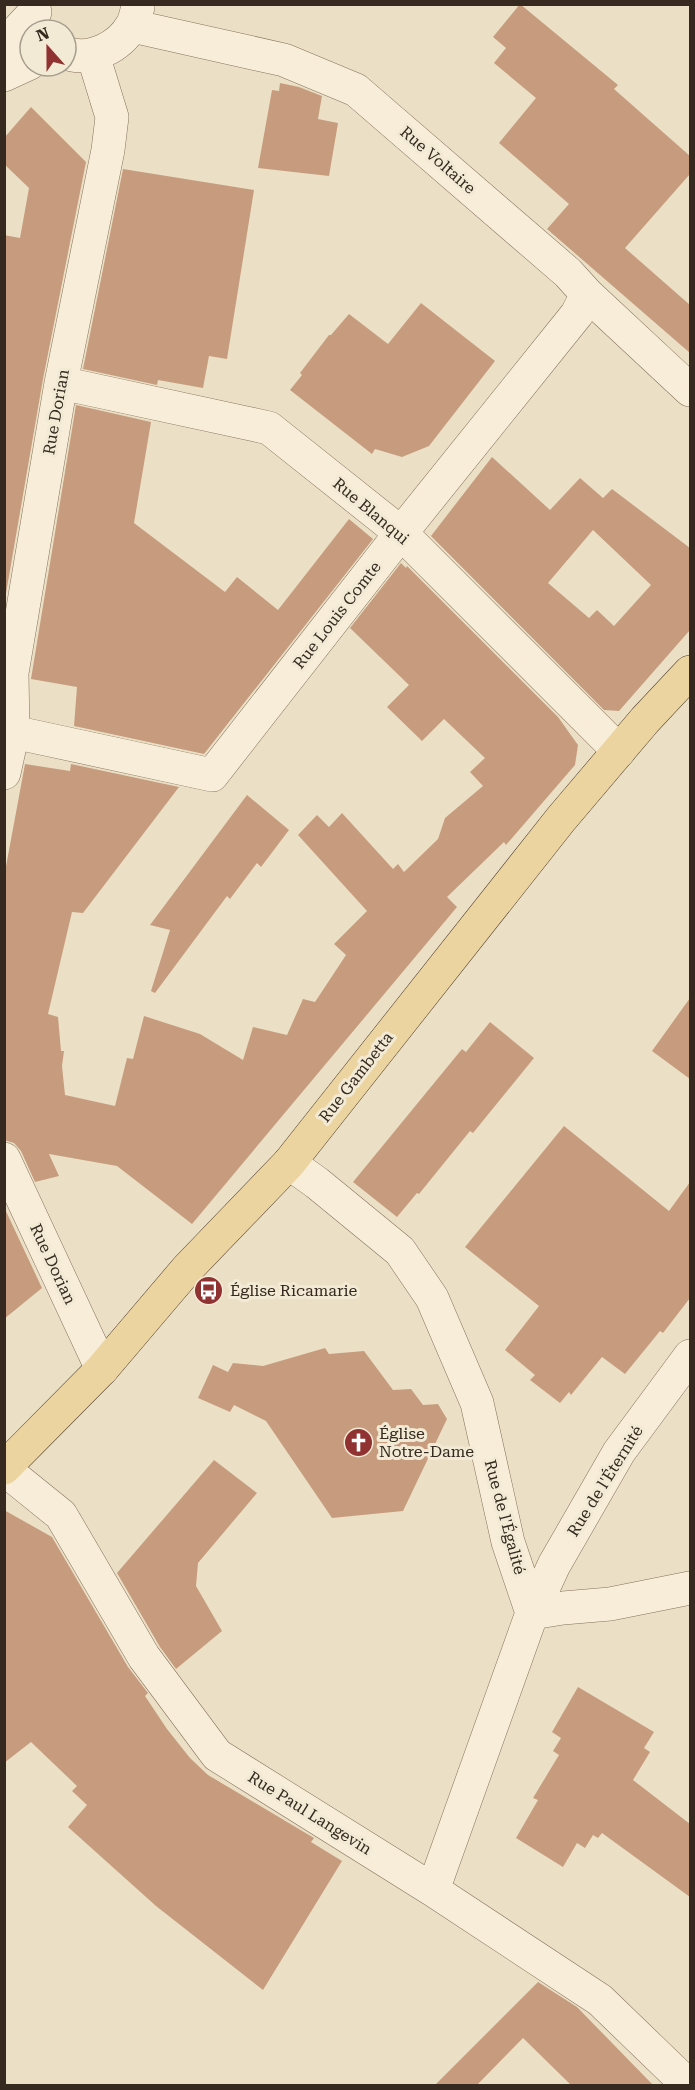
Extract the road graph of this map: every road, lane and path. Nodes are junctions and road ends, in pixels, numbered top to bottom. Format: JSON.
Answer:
{"nodes":[{"id":1,"x":39,"y":15,"type":"edge"},
{"id":2,"x":135,"y":15,"type":"edge"},
{"id":3,"x":4,"y":45,"type":"edge"},
{"id":4,"x":80,"y":54,"type":"edge"},
{"id":5,"x":18,"y":69,"type":"edge"},
{"id":6,"x":4,"y":75,"type":"edge"},
{"id":7,"x":587,"y":294,"type":"junction"},
{"id":8,"x":61,"y":383,"type":"junction"},
{"id":9,"x":690,"y":390,"type":"edge"},
{"id":10,"x":400,"y":533,"type":"junction"},
{"id":11,"x":690,"y":672,"type":"edge"},
{"id":12,"x":13,"y":732,"type":"junction"},
{"id":13,"x":619,"y":751,"type":"junction"},
{"id":14,"x":4,"y":773,"type":"edge"},
{"id":15,"x":4,"y":1159,"type":"edge"},
{"id":16,"x":289,"y":1163,"type":"junction"},
{"id":17,"x":690,"y":1356,"type":"edge"},
{"id":18,"x":102,"y":1369,"type":"junction"},
{"id":19,"x":4,"y":1469,"type":"edge"},
{"id":20,"x":690,"y":1588,"type":"edge"},
{"id":21,"x":532,"y":1613,"type":"junction"},
{"id":22,"x":433,"y":1890,"type":"junction"},
{"id":23,"x":689,"y":2085,"type":"edge"}],
"edges":[{"from":1,"to":3,"type":"street"},
{"from":2,"to":4,"type":"street"},
{"from":2,"to":7,"type":"street","name":"Rue Voltaire"},
{"from":4,"to":8,"type":"street","name":"Rue Dorian"},
{"from":5,"to":6,"type":"street"},
{"from":7,"to":9,"type":"street","name":"Rue Voltaire"},
{"from":7,"to":10,"type":"street","name":"Rue Louis Comte"},
{"from":8,"to":10,"type":"street","name":"Rue Blanqui"},
{"from":8,"to":12,"type":"street","name":"Rue Dorian"},
{"from":10,"to":12,"type":"street","name":"Rue Louis Comte"},
{"from":10,"to":13,"type":"street","name":"Rue Blanqui"},
{"from":11,"to":13,"type":"main road","name":"Rue Gambetta"},
{"from":12,"to":14,"type":"street","name":"Rue Dorian"},
{"from":13,"to":16,"type":"main road","name":"Rue Gambetta"},
{"from":15,"to":18,"type":"street","name":"Rue Dorian"},
{"from":16,"to":18,"type":"main road","name":"Rue Gambetta"},
{"from":16,"to":21,"type":"street","name":"Rue de l'Égalité"},
{"from":17,"to":21,"type":"street","name":"Rue de l'Éternité"},
{"from":18,"to":19,"type":"main road","name":"Rue Gambetta"},
{"from":19,"to":22,"type":"street","name":"Rue Paul Langevin"},
{"from":20,"to":21,"type":"street"},
{"from":21,"to":22,"type":"street"},
{"from":22,"to":23,"type":"street","name":"Rue Paul Langevin"}]}
